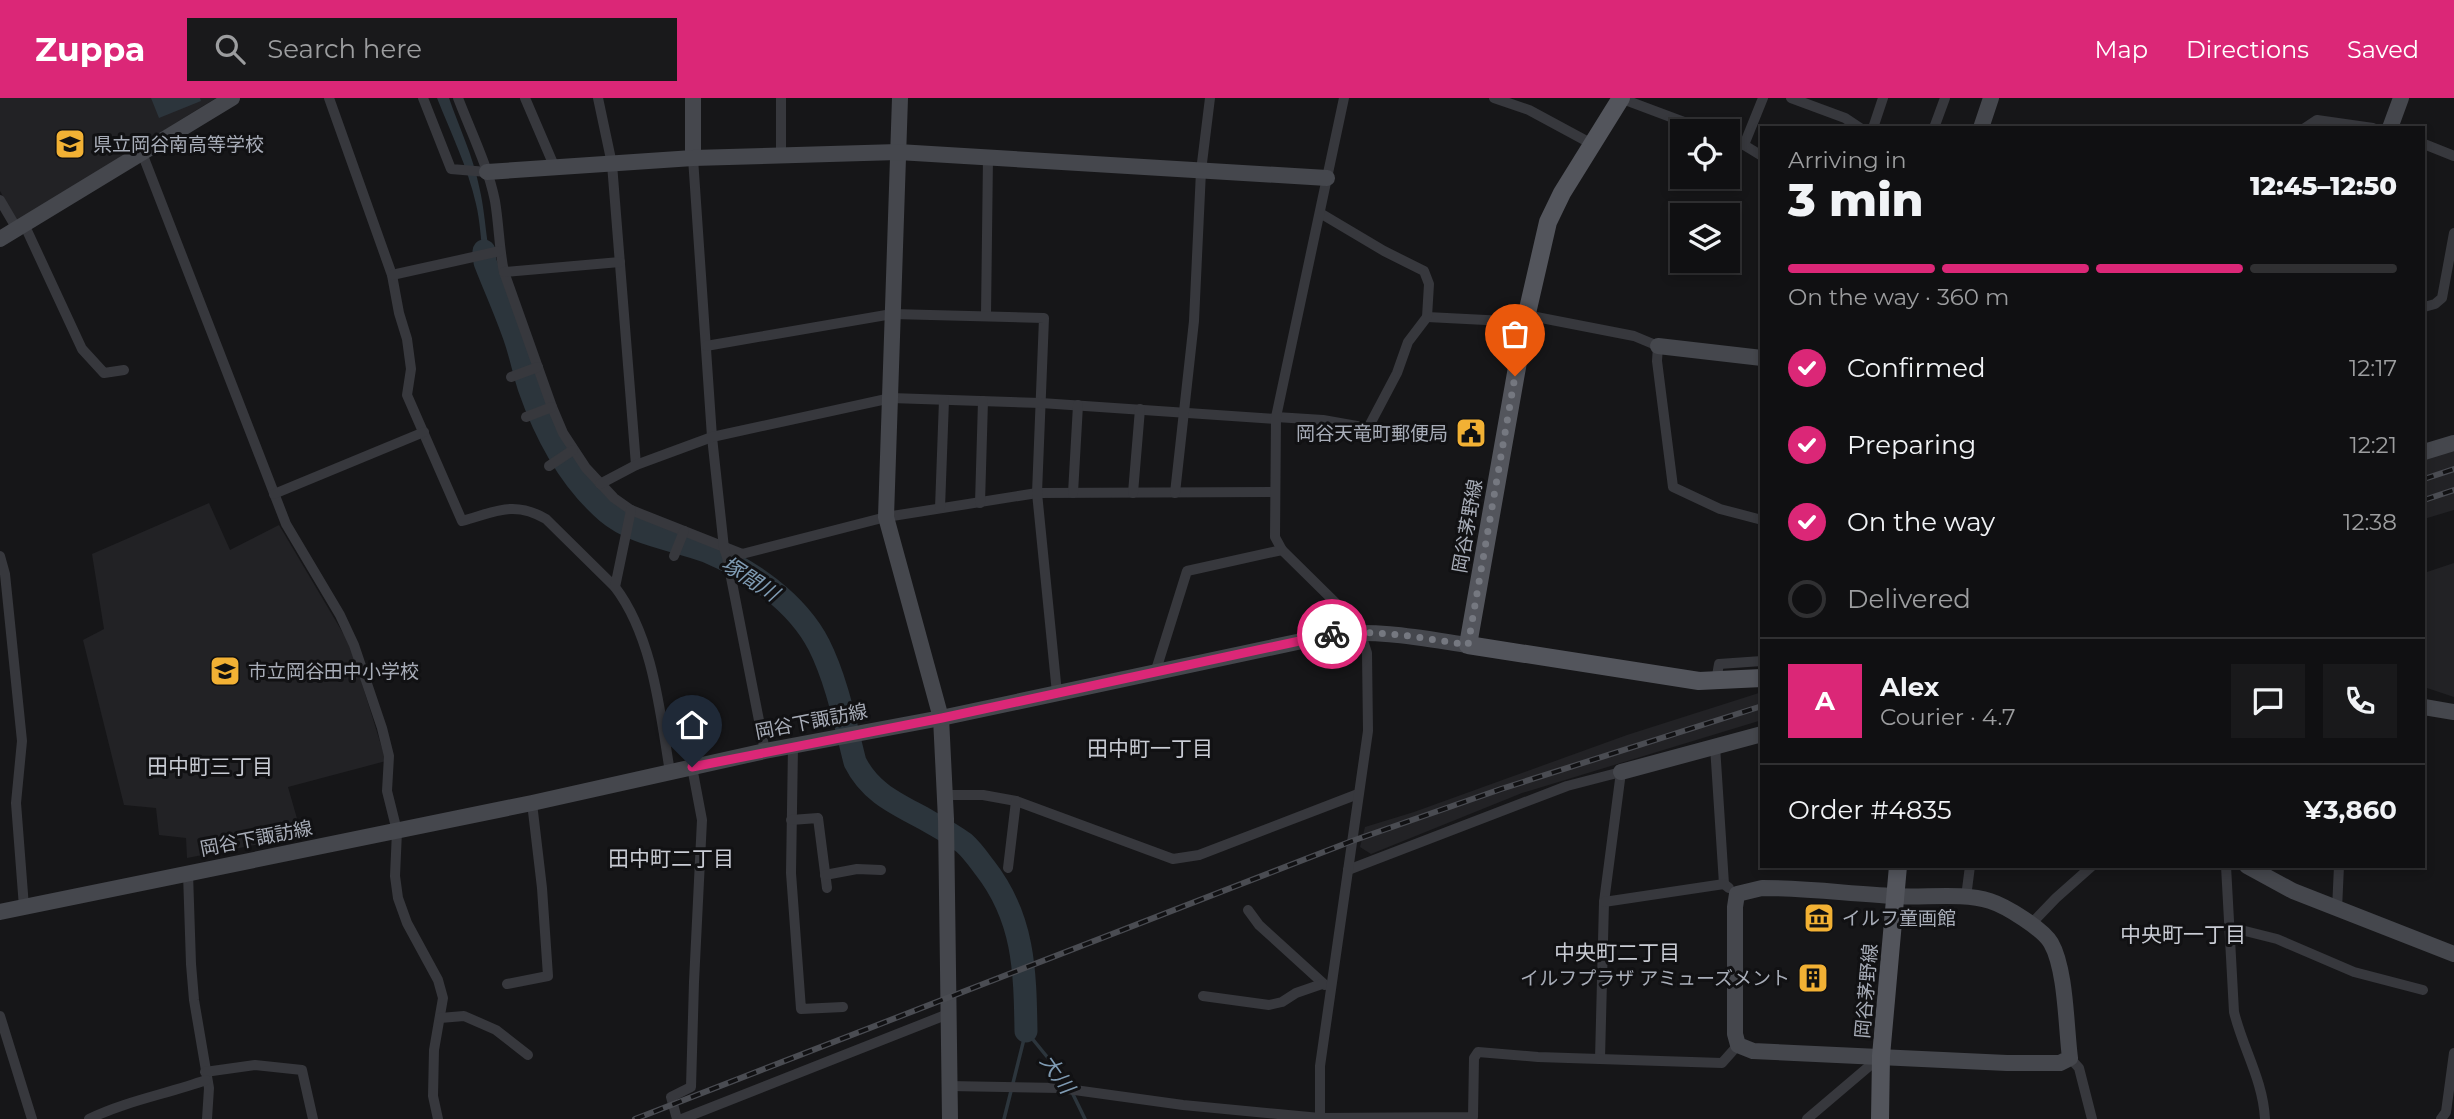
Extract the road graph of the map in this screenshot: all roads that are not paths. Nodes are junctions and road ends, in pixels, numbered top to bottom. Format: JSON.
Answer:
{"nodes":[{"id":1,"x":232,"y":98,"type":"edge"},
{"id":2,"x":329,"y":98,"type":"edge"},
{"id":3,"x":424,"y":98,"type":"edge"},
{"id":4,"x":458,"y":98,"type":"edge"},
{"id":5,"x":525,"y":98,"type":"edge"},
{"id":6,"x":598,"y":98,"type":"edge"},
{"id":7,"x":693,"y":98,"type":"edge"},
{"id":8,"x":781,"y":98,"type":"edge"},
{"id":9,"x":900,"y":98,"type":"edge"},
{"id":10,"x":1210,"y":98,"type":"edge"},
{"id":11,"x":1344,"y":98,"type":"edge"},
{"id":12,"x":1494,"y":98,"type":"edge"},
{"id":13,"x":1620,"y":98,"type":"edge"},
{"id":14,"x":1763,"y":98,"type":"edge"},
{"id":15,"x":1791,"y":98,"type":"edge"},
{"id":16,"x":1883,"y":98,"type":"edge"},
{"id":17,"x":1945,"y":98,"type":"edge"},
{"id":18,"x":1991,"y":98,"type":"edge"},
{"id":19,"x":2401,"y":98,"type":"edge"},
{"id":20,"x":1676,"y":119,"type":"edge"},
{"id":21,"x":1857,"y":126,"type":"edge"},
{"id":22,"x":1874,"y":126,"type":"edge"},
{"id":23,"x":1935,"y":126,"type":"edge"},
{"id":24,"x":1982,"y":126,"type":"edge"},
{"id":25,"x":2308,"y":126,"type":"edge"},
{"id":26,"x":2359,"y":126,"type":"edge"},
{"id":27,"x":2391,"y":126,"type":"edge"},
{"id":28,"x":1740,"y":143,"type":"edge"},
{"id":29,"x":1592,"y":144,"type":"junction"},
{"id":30,"x":2425,"y":144,"type":"edge"},
{"id":31,"x":1744,"y":145,"type":"junction"},
{"id":32,"x":898,"y":152,"type":"junction"},
{"id":33,"x":142,"y":153,"type":"junction"},
{"id":34,"x":781,"y":155,"type":"junction"},
{"id":35,"x":1760,"y":155,"type":"edge"},
{"id":36,"x":2454,"y":156,"type":"edge"},
{"id":37,"x":988,"y":157,"type":"junction"},
{"id":38,"x":693,"y":158,"type":"junction"},
{"id":39,"x":612,"y":164,"type":"junction"},
{"id":40,"x":555,"y":168,"type":"junction"},
{"id":41,"x":483,"y":171,"type":"junction"},
{"id":42,"x":1201,"y":171,"type":"junction"},
{"id":43,"x":1327,"y":178,"type":"junction"},
{"id":44,"x":0,"y":200,"type":"edge"},
{"id":45,"x":1320,"y":213,"type":"junction"},
{"id":46,"x":20,"y":227,"type":"junction"},
{"id":47,"x":2454,"y":233,"type":"edge"},
{"id":48,"x":0,"y":239,"type":"edge"},
{"id":49,"x":497,"y":252,"type":"junction"},
{"id":50,"x":620,"y":262,"type":"junction"},
{"id":51,"x":504,"y":272,"type":"junction"},
{"id":52,"x":392,"y":275,"type":"junction"},
{"id":53,"x":2425,"y":307,"type":"edge"},
{"id":54,"x":892,"y":314,"type":"junction"},
{"id":55,"x":986,"y":315,"type":"junction"},
{"id":56,"x":1427,"y":317,"type":"junction"},
{"id":57,"x":1525,"y":319,"type":"junction"},
{"id":58,"x":706,"y":346,"type":"junction"},
{"id":59,"x":1658,"y":346,"type":"junction"},
{"id":60,"x":1760,"y":358,"type":"edge"},
{"id":61,"x":536,"y":368,"type":"junction"},
{"id":62,"x":124,"y":370,"type":"dead end"},
{"id":63,"x":511,"y":377,"type":"dead end"},
{"id":64,"x":891,"y":398,"type":"junction"},
{"id":65,"x":944,"y":400,"type":"junction"},
{"id":66,"x":983,"y":401,"type":"junction"},
{"id":67,"x":1041,"y":403,"type":"junction"},
{"id":68,"x":1078,"y":405,"type":"junction"},
{"id":69,"x":550,"y":408,"type":"junction"},
{"id":70,"x":1140,"y":409,"type":"junction"},
{"id":71,"x":1184,"y":413,"type":"junction"},
{"id":72,"x":526,"y":417,"type":"dead end"},
{"id":73,"x":1276,"y":418,"type":"junction"},
{"id":74,"x":424,"y":432,"type":"junction"},
{"id":75,"x":712,"y":437,"type":"junction"},
{"id":76,"x":2454,"y":443,"type":"edge"},
{"id":77,"x":571,"y":451,"type":"junction"},
{"id":78,"x":2425,"y":452,"type":"edge"},
{"id":79,"x":636,"y":465,"type":"junction"},
{"id":80,"x":549,"y":466,"type":"dead end"},
{"id":81,"x":600,"y":484,"type":"junction"},
{"id":82,"x":1275,"y":492,"type":"junction"},
{"id":83,"x":1073,"y":493,"type":"junction"},
{"id":84,"x":1133,"y":493,"type":"junction"},
{"id":85,"x":1175,"y":493,"type":"junction"},
{"id":86,"x":274,"y":494,"type":"junction"},
{"id":87,"x":1037,"y":494,"type":"junction"},
{"id":88,"x":979,"y":503,"type":"junction"},
{"id":89,"x":940,"y":508,"type":"junction"},
{"id":90,"x":631,"y":512,"type":"junction"},
{"id":91,"x":886,"y":517,"type":"junction"},
{"id":92,"x":1760,"y":519,"type":"edge"},
{"id":93,"x":683,"y":534,"type":"junction"},
{"id":94,"x":1282,"y":550,"type":"junction"},
{"id":95,"x":726,"y":552,"type":"junction"},
{"id":96,"x":0,"y":556,"type":"edge"},
{"id":97,"x":674,"y":556,"type":"dead end"},
{"id":98,"x":615,"y":587,"type":"junction"},
{"id":99,"x":1360,"y":631,"type":"junction"},
{"id":100,"x":1468,"y":645,"type":"junction"},
{"id":101,"x":1760,"y":661,"type":"edge"},
{"id":102,"x":1155,"y":673,"type":"junction"},
{"id":103,"x":1760,"y":678,"type":"edge"},
{"id":104,"x":1716,"y":681,"type":"junction"},
{"id":105,"x":1057,"y":693,"type":"junction"},
{"id":106,"x":2425,"y":707,"type":"edge"},
{"id":107,"x":2454,"y":712,"type":"edge"},
{"id":108,"x":942,"y":718,"type":"junction"},
{"id":109,"x":1760,"y":735,"type":"edge"},
{"id":110,"x":793,"y":746,"type":"junction"},
{"id":111,"x":1715,"y":746,"type":"junction"},
{"id":112,"x":765,"y":751,"type":"junction"},
{"id":113,"x":692,"y":767,"type":"junction"},
{"id":114,"x":670,"y":772,"type":"junction"},
{"id":115,"x":1621,"y":772,"type":"junction"},
{"id":116,"x":1358,"y":794,"type":"junction"},
{"id":117,"x":945,"y":795,"type":"junction"},
{"id":118,"x":1016,"y":801,"type":"junction"},
{"id":119,"x":532,"y":803,"type":"junction"},
{"id":120,"x":791,"y":820,"type":"junction"},
{"id":121,"x":397,"y":831,"type":"junction"},
{"id":122,"x":1008,"y":868,"type":"dead end"},
{"id":123,"x":1898,"y":868,"type":"edge"},
{"id":124,"x":1970,"y":868,"type":"edge"},
{"id":125,"x":2090,"y":868,"type":"edge"},
{"id":126,"x":2226,"y":868,"type":"edge"},
{"id":127,"x":2251,"y":868,"type":"edge"},
{"id":128,"x":2339,"y":868,"type":"edge"},
{"id":129,"x":881,"y":870,"type":"dead end"},
{"id":130,"x":1348,"y":870,"type":"junction"},
{"id":131,"x":188,"y":873,"type":"junction"},
{"id":132,"x":825,"y":875,"type":"junction"},
{"id":133,"x":1724,"y":884,"type":"junction"},
{"id":134,"x":827,"y":888,"type":"dead end"},
{"id":135,"x":1737,"y":894,"type":"junction"},
{"id":136,"x":1896,"y":896,"type":"junction"},
{"id":137,"x":1966,"y":898,"type":"junction"},
{"id":138,"x":1604,"y":902,"type":"junction"},
{"id":139,"x":24,"y":907,"type":"junction"},
{"id":140,"x":2337,"y":909,"type":"junction"},
{"id":141,"x":1248,"y":911,"type":"dead end"},
{"id":142,"x":0,"y":912,"type":"edge"},
{"id":143,"x":2031,"y":924,"type":"junction"},
{"id":144,"x":2229,"y":927,"type":"junction"},
{"id":145,"x":2454,"y":954,"type":"edge"},
{"id":146,"x":507,"y":984,"type":"dead end"},
{"id":147,"x":1326,"y":986,"type":"junction"},
{"id":148,"x":2423,"y":990,"type":"dead end"},
{"id":149,"x":1203,"y":996,"type":"dead end"},
{"id":150,"x":843,"y":1007,"type":"dead end"},
{"id":151,"x":948,"y":1014,"type":"junction"},
{"id":152,"x":0,"y":1016,"type":"edge"},
{"id":153,"x":440,"y":1018,"type":"junction"},
{"id":154,"x":1738,"y":1045,"type":"junction"},
{"id":155,"x":2454,"y":1053,"type":"edge"},
{"id":156,"x":528,"y":1055,"type":"dead end"},
{"id":157,"x":1881,"y":1056,"type":"junction"},
{"id":158,"x":2070,"y":1058,"type":"junction"},
{"id":159,"x":1601,"y":1059,"type":"junction"},
{"id":160,"x":206,"y":1076,"type":"junction"},
{"id":161,"x":949,"y":1086,"type":"junction"},
{"id":162,"x":33,"y":1119,"type":"edge"},
{"id":163,"x":89,"y":1119,"type":"edge"},
{"id":164,"x":207,"y":1119,"type":"edge"},
{"id":165,"x":313,"y":1119,"type":"edge"},
{"id":166,"x":438,"y":1119,"type":"edge"},
{"id":167,"x":679,"y":1119,"type":"edge"},
{"id":168,"x":950,"y":1119,"type":"edge"},
{"id":169,"x":1320,"y":1119,"type":"edge"},
{"id":170,"x":1807,"y":1119,"type":"edge"},
{"id":171,"x":1880,"y":1119,"type":"edge"},
{"id":172,"x":2092,"y":1119,"type":"edge"},
{"id":173,"x":2265,"y":1119,"type":"edge"},
{"id":174,"x":2441,"y":1119,"type":"edge"}],
"edges":[{"from":1,"to":33,"type":"street"},
{"from":2,"to":52,"type":"street"},
{"from":3,"to":41,"type":"street"},
{"from":4,"to":41,"type":"street"},
{"from":5,"to":40,"type":"street"},
{"from":6,"to":39,"type":"street"},
{"from":7,"to":38,"type":"street"},
{"from":8,"to":34,"type":"street"},
{"from":9,"to":32,"type":"street"},
{"from":10,"to":42,"type":"street"},
{"from":11,"to":43,"type":"street"},
{"from":12,"to":29,"type":"street"},
{"from":13,"to":20,"type":"street"},
{"from":13,"to":29,"type":"main road","name":"岡谷茅野線"},
{"from":14,"to":31,"type":"street"},
{"from":15,"to":21,"type":"street"},
{"from":16,"to":22,"type":"street"},
{"from":17,"to":23,"type":"street"},
{"from":18,"to":24,"type":"street"},
{"from":19,"to":27,"type":"street"},
{"from":25,"to":26,"type":"street"},
{"from":28,"to":31,"type":"street"},
{"from":29,"to":57,"type":"main road","name":"岡谷茅野線"},
{"from":30,"to":36,"type":"street"},
{"from":31,"to":35,"type":"street"},
{"from":32,"to":34,"type":"street"},
{"from":32,"to":37,"type":"street"},
{"from":32,"to":54,"type":"street"},
{"from":33,"to":46,"type":"street"},
{"from":33,"to":86,"type":"street"},
{"from":34,"to":38,"type":"street"},
{"from":37,"to":42,"type":"street"},
{"from":37,"to":55,"type":"street"},
{"from":38,"to":39,"type":"street"},
{"from":38,"to":58,"type":"street"},
{"from":39,"to":40,"type":"street"},
{"from":39,"to":50,"type":"street"},
{"from":40,"to":41,"type":"street"},
{"from":41,"to":49,"type":"street"},
{"from":42,"to":43,"type":"street"},
{"from":42,"to":71,"type":"street"},
{"from":43,"to":45,"type":"street"},
{"from":44,"to":46,"type":"street"},
{"from":45,"to":56,"type":"street"},
{"from":45,"to":73,"type":"street"},
{"from":46,"to":48,"type":"street"},
{"from":46,"to":62,"type":"street"},
{"from":47,"to":53,"type":"street"},
{"from":49,"to":51,"type":"street"},
{"from":49,"to":52,"type":"street"},
{"from":50,"to":51,"type":"street"},
{"from":50,"to":79,"type":"street"},
{"from":51,"to":61,"type":"street"},
{"from":52,"to":74,"type":"street"},
{"from":54,"to":55,"type":"street"},
{"from":54,"to":58,"type":"street"},
{"from":54,"to":64,"type":"street"},
{"from":55,"to":67,"type":"street"},
{"from":56,"to":57,"type":"street"},
{"from":56,"to":73,"type":"street"},
{"from":57,"to":59,"type":"street"},
{"from":57,"to":100,"type":"main road","name":"岡谷茅野線"},
{"from":58,"to":75,"type":"street"},
{"from":59,"to":60,"type":"street"},
{"from":59,"to":92,"type":"street"},
{"from":61,"to":63,"type":"street"},
{"from":61,"to":69,"type":"street"},
{"from":64,"to":65,"type":"street"},
{"from":64,"to":75,"type":"street"},
{"from":64,"to":91,"type":"street"},
{"from":65,"to":66,"type":"street"},
{"from":65,"to":89,"type":"street"},
{"from":66,"to":67,"type":"street"},
{"from":66,"to":88,"type":"street"},
{"from":67,"to":68,"type":"street"},
{"from":67,"to":87,"type":"street"},
{"from":68,"to":70,"type":"street"},
{"from":68,"to":83,"type":"street"},
{"from":69,"to":72,"type":"street"},
{"from":69,"to":77,"type":"street"},
{"from":70,"to":71,"type":"street"},
{"from":70,"to":84,"type":"street"},
{"from":71,"to":73,"type":"street"},
{"from":71,"to":85,"type":"street"},
{"from":73,"to":82,"type":"street"},
{"from":74,"to":86,"type":"street"},
{"from":74,"to":98,"type":"street"},
{"from":75,"to":79,"type":"street"},
{"from":75,"to":95,"type":"street"},
{"from":76,"to":78,"type":"street"},
{"from":77,"to":80,"type":"street"},
{"from":77,"to":81,"type":"street"},
{"from":79,"to":81,"type":"street"},
{"from":81,"to":90,"type":"street"},
{"from":82,"to":85,"type":"street"},
{"from":82,"to":94,"type":"street"},
{"from":83,"to":84,"type":"street"},
{"from":83,"to":87,"type":"street"},
{"from":84,"to":85,"type":"street"},
{"from":86,"to":121,"type":"street"},
{"from":87,"to":88,"type":"street"},
{"from":87,"to":105,"type":"street"},
{"from":88,"to":89,"type":"street"},
{"from":89,"to":91,"type":"street"},
{"from":90,"to":93,"type":"street"},
{"from":90,"to":98,"type":"street"},
{"from":91,"to":95,"type":"street"},
{"from":91,"to":108,"type":"street"},
{"from":93,"to":95,"type":"street"},
{"from":93,"to":97,"type":"street"},
{"from":94,"to":99,"type":"street"},
{"from":94,"to":102,"type":"street"},
{"from":95,"to":112,"type":"street"},
{"from":96,"to":139,"type":"street"},
{"from":98,"to":114,"type":"street"},
{"from":99,"to":100,"type":"street","name":"岡谷下諏訪線"},
{"from":99,"to":102,"type":"street","name":"岡谷下諏訪線"},
{"from":99,"to":116,"type":"street"},
{"from":100,"to":104,"type":"main road"},
{"from":101,"to":104,"type":"street"},
{"from":102,"to":105,"type":"street","name":"岡谷下諏訪線"},
{"from":103,"to":104,"type":"main road"},
{"from":105,"to":108,"type":"street","name":"岡谷下諏訪線"},
{"from":106,"to":107,"type":"street"},
{"from":108,"to":110,"type":"street","name":"岡谷下諏訪線"},
{"from":108,"to":117,"type":"street"},
{"from":109,"to":111,"type":"street"},
{"from":110,"to":112,"type":"street","name":"岡谷下諏訪線"},
{"from":110,"to":120,"type":"street"},
{"from":111,"to":115,"type":"street"},
{"from":111,"to":133,"type":"street"},
{"from":112,"to":113,"type":"street","name":"岡谷下諏訪線"},
{"from":113,"to":114,"type":"street","name":"岡谷下諏訪線"},
{"from":113,"to":167,"type":"street"},
{"from":114,"to":119,"type":"street","name":"岡谷下諏訪線"},
{"from":115,"to":130,"type":"street"},
{"from":115,"to":138,"type":"street"},
{"from":116,"to":118,"type":"street"},
{"from":116,"to":130,"type":"street"},
{"from":117,"to":118,"type":"street"},
{"from":117,"to":151,"type":"street"},
{"from":118,"to":122,"type":"street"},
{"from":119,"to":121,"type":"street","name":"岡谷下諏訪線"},
{"from":119,"to":146,"type":"street"},
{"from":120,"to":132,"type":"street"},
{"from":120,"to":150,"type":"street"},
{"from":121,"to":131,"type":"street","name":"岡谷下諏訪線"},
{"from":121,"to":153,"type":"street"},
{"from":123,"to":136,"type":"main road","name":"岡谷茅野線"},
{"from":124,"to":137,"type":"street"},
{"from":125,"to":143,"type":"street"},
{"from":126,"to":144,"type":"street"},
{"from":127,"to":140,"type":"street"},
{"from":128,"to":140,"type":"street"},
{"from":129,"to":132,"type":"street"},
{"from":130,"to":147,"type":"street"},
{"from":131,"to":139,"type":"street","name":"岡谷下諏訪線"},
{"from":131,"to":160,"type":"street"},
{"from":132,"to":134,"type":"street"},
{"from":133,"to":135,"type":"street"},
{"from":133,"to":138,"type":"street"},
{"from":135,"to":136,"type":"street"},
{"from":135,"to":154,"type":"street"},
{"from":136,"to":137,"type":"street"},
{"from":136,"to":157,"type":"main road","name":"岡谷茅野線"},
{"from":137,"to":143,"type":"street"},
{"from":138,"to":159,"type":"street"},
{"from":139,"to":142,"type":"street","name":"岡谷下諏訪線"},
{"from":140,"to":145,"type":"street"},
{"from":141,"to":147,"type":"street"},
{"from":143,"to":158,"type":"street"},
{"from":144,"to":148,"type":"street"},
{"from":144,"to":173,"type":"street"},
{"from":147,"to":149,"type":"street"},
{"from":147,"to":169,"type":"street"},
{"from":151,"to":161,"type":"street"},
{"from":151,"to":167,"type":"street"},
{"from":152,"to":162,"type":"street"},
{"from":153,"to":156,"type":"street"},
{"from":153,"to":166,"type":"street"},
{"from":154,"to":157,"type":"street"},
{"from":154,"to":159,"type":"street"},
{"from":155,"to":174,"type":"street"},
{"from":157,"to":158,"type":"street"},
{"from":157,"to":170,"type":"street"},
{"from":157,"to":171,"type":"main road","name":"岡谷茅野線"},
{"from":158,"to":172,"type":"street"},
{"from":159,"to":169,"type":"street"},
{"from":160,"to":163,"type":"street"},
{"from":160,"to":164,"type":"street"},
{"from":160,"to":165,"type":"street"},
{"from":161,"to":168,"type":"street"},
{"from":161,"to":169,"type":"street"}]}
